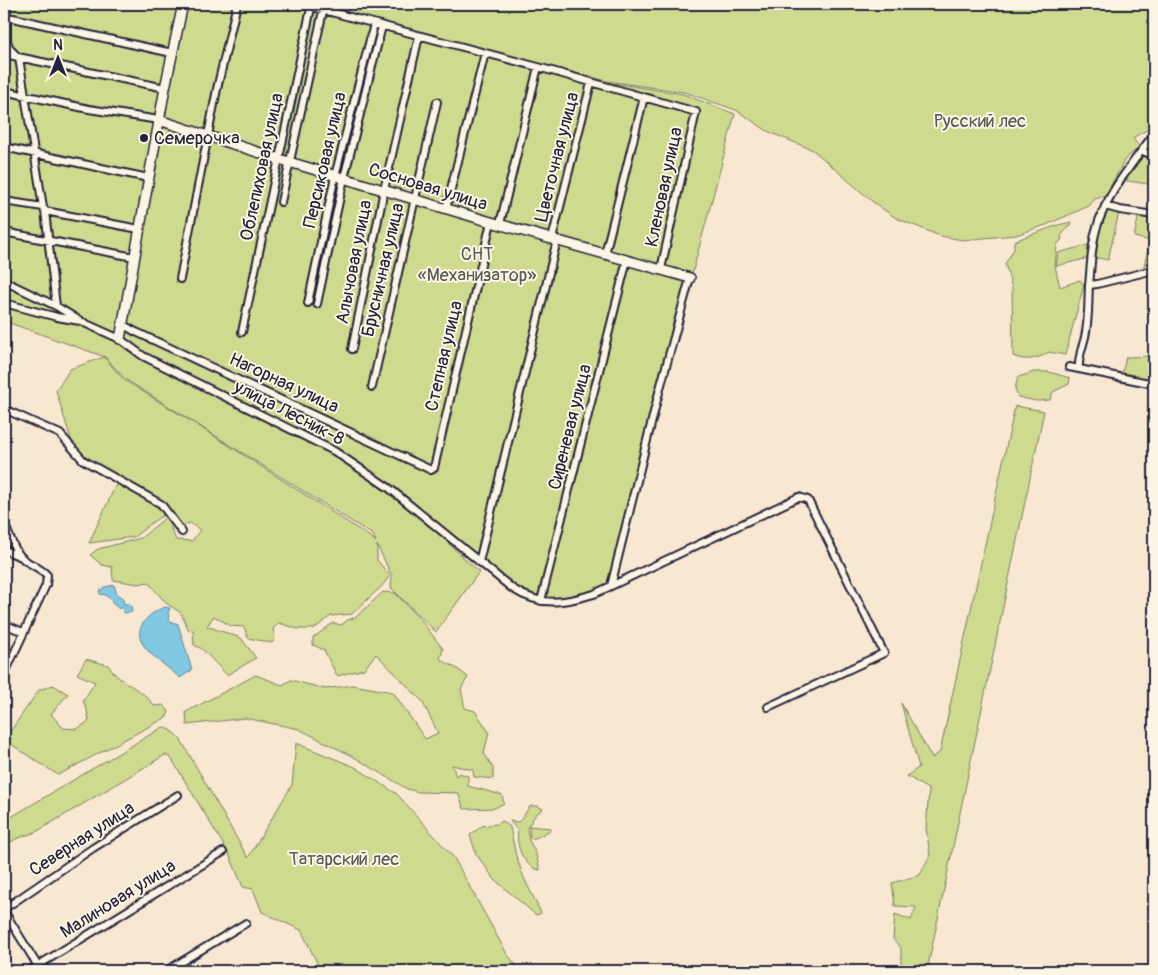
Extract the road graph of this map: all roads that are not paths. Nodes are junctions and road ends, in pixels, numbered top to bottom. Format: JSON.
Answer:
{"nodes":[{"id":1,"x":7,"y":4,"type":"edge"},
{"id":2,"x":183,"y":4,"type":"edge"},
{"id":3,"x":237,"y":4,"type":"edge"},
{"id":4,"x":301,"y":4,"type":"edge"},
{"id":5,"x":311,"y":8,"type":"junction"},
{"id":6,"x":323,"y":11,"type":"junction"},
{"id":7,"x":5,"y":16,"type":"edge"},
{"id":8,"x":374,"y":24,"type":"junction"},
{"id":9,"x":382,"y":26,"type":"junction"},
{"id":10,"x":419,"y":36,"type":"junction"},
{"id":11,"x":172,"y":53,"type":"junction"},
{"id":12,"x":485,"y":53,"type":"junction"},
{"id":13,"x":4,"y":54,"type":"edge"},
{"id":14,"x":19,"y":58,"type":"junction"},
{"id":15,"x":538,"y":67,"type":"junction"},
{"id":16,"x":591,"y":83,"type":"junction"},
{"id":17,"x":165,"y":88,"type":"junction"},
{"id":18,"x":4,"y":91,"type":"edge"},
{"id":19,"x":25,"y":96,"type":"junction"},
{"id":20,"x":644,"y":97,"type":"junction"},
{"id":21,"x":437,"y":102,"type":"dead end"},
{"id":22,"x":159,"y":120,"type":"junction"},
{"id":23,"x":1154,"y":134,"type":"edge"},
{"id":24,"x":209,"y":136,"type":"junction"},
{"id":25,"x":4,"y":147,"type":"edge"},
{"id":26,"x":1141,"y":151,"type":"junction"},
{"id":27,"x":34,"y":153,"type":"junction"},
{"id":28,"x":1154,"y":155,"type":"edge"},
{"id":29,"x":279,"y":159,"type":"junction"},
{"id":30,"x":290,"y":162,"type":"junction"},
{"id":31,"x":339,"y":177,"type":"junction"},
{"id":32,"x":148,"y":178,"type":"junction"},
{"id":33,"x":384,"y":190,"type":"junction"},
{"id":34,"x":414,"y":199,"type":"junction"},
{"id":35,"x":4,"y":201,"type":"edge"},
{"id":36,"x":281,"y":202,"type":"dead end"},
{"id":37,"x":1105,"y":206,"type":"junction"},
{"id":38,"x":44,"y":209,"type":"junction"},
{"id":39,"x":446,"y":209,"type":"junction"},
{"id":40,"x":1154,"y":215,"type":"edge"},
{"id":41,"x":491,"y":222,"type":"junction"},
{"id":42,"x":500,"y":224,"type":"junction"},
{"id":43,"x":139,"y":229,"type":"junction"},
{"id":44,"x":4,"y":232,"type":"edge"},
{"id":45,"x":555,"y":240,"type":"junction"},
{"id":46,"x":49,"y":241,"type":"junction"},
{"id":47,"x":605,"y":254,"type":"junction"},
{"id":48,"x":134,"y":257,"type":"junction"},
{"id":49,"x":627,"y":260,"type":"junction"},
{"id":50,"x":661,"y":269,"type":"junction"},
{"id":51,"x":1154,"y":270,"type":"edge"},
{"id":52,"x":690,"y":278,"type":"joint"},
{"id":53,"x":180,"y":280,"type":"dead end"},
{"id":54,"x":4,"y":281,"type":"edge"},
{"id":55,"x":1089,"y":284,"type":"junction"},
{"id":56,"x":4,"y":303,"type":"edge"},
{"id":57,"x":308,"y":303,"type":"dead end"},
{"id":58,"x":317,"y":304,"type":"dead end"},
{"id":59,"x":56,"y":306,"type":"junction"},
{"id":60,"x":80,"y":321,"type":"junction"},
{"id":61,"x":122,"y":324,"type":"junction"},
{"id":62,"x":242,"y":332,"type":"dead end"},
{"id":63,"x":120,"y":339,"type":"junction"},
{"id":64,"x":352,"y":348,"type":"dead end"},
{"id":65,"x":1069,"y":367,"type":"dead end"},
{"id":66,"x":1079,"y":369,"type":"junction"},
{"id":67,"x":1154,"y":384,"type":"edge"},
{"id":68,"x":372,"y":387,"type":"dead end"},
{"id":69,"x":4,"y":409,"type":"edge"},
{"id":70,"x":434,"y":468,"type":"joint"},
{"id":71,"x":4,"y":523,"type":"edge"},
{"id":72,"x":182,"y":532,"type":"dead end"},
{"id":73,"x":4,"y":550,"type":"edge"},
{"id":74,"x":21,"y":557,"type":"junction"},
{"id":75,"x":479,"y":562,"type":"junction"},
{"id":76,"x":611,"y":586,"type":"junction"},
{"id":77,"x":541,"y":601,"type":"junction"},
{"id":78,"x":4,"y":624,"type":"edge"},
{"id":79,"x":23,"y":632,"type":"junction"},
{"id":80,"x":4,"y":675,"type":"edge"},
{"id":81,"x":768,"y":707,"type":"dead end"},
{"id":82,"x":178,"y":795,"type":"dead end"},
{"id":83,"x":223,"y":852,"type":"dead end"},
{"id":84,"x":4,"y":910,"type":"edge"},
{"id":85,"x":246,"y":924,"type":"dead end"},
{"id":86,"x":40,"y":968,"type":"edge"},
{"id":87,"x":29,"y":971,"type":"edge"},
{"id":88,"x":166,"y":971,"type":"edge"}],
"edges":[{"from":1,"to":7,"type":"street"},
{"from":2,"to":11,"type":"street"},
{"from":3,"to":24,"type":"street"},
{"from":4,"to":5,"type":"street"},
{"from":5,"to":6,"type":"street"},
{"from":5,"to":29,"type":"street","name":"Облепиховая улица"},
{"from":6,"to":8,"type":"street"},
{"from":6,"to":30,"type":"street"},
{"from":7,"to":11,"type":"street"},
{"from":7,"to":14,"type":"street"},
{"from":8,"to":9,"type":"street"},
{"from":8,"to":31,"type":"street","name":"Персиковая улица"},
{"from":9,"to":10,"type":"street"},
{"from":9,"to":31,"type":"street"},
{"from":10,"to":12,"type":"street"},
{"from":10,"to":33,"type":"street","name":"Алычовая улица"},
{"from":11,"to":17,"type":"street"},
{"from":12,"to":15,"type":"street"},
{"from":12,"to":39,"type":"street"},
{"from":13,"to":14,"type":"street"},
{"from":14,"to":17,"type":"street"},
{"from":14,"to":19,"type":"street"},
{"from":15,"to":16,"type":"street"},
{"from":15,"to":42,"type":"street"},
{"from":16,"to":20,"type":"street"},
{"from":16,"to":45,"type":"street","name":"Цветочная улица"},
{"from":17,"to":22,"type":"street"},
{"from":18,"to":19,"type":"street"},
{"from":19,"to":22,"type":"street"},
{"from":19,"to":27,"type":"street"},
{"from":20,"to":47,"type":"street"},
{"from":20,"to":50,"type":"street","name":"Кленовая улица"},
{"from":21,"to":34,"type":"street","name":"Брусничная улица"},
{"from":22,"to":24,"type":"street","name":"Сосновая улица"},
{"from":22,"to":32,"type":"street"},
{"from":23,"to":26,"type":"street"},
{"from":24,"to":29,"type":"street","name":"Сосновая улица"},
{"from":24,"to":53,"type":"street"},
{"from":25,"to":27,"type":"street"},
{"from":26,"to":28,"type":"street"},
{"from":26,"to":37,"type":"street"},
{"from":27,"to":32,"type":"street"},
{"from":27,"to":38,"type":"street"},
{"from":29,"to":30,"type":"street","name":"Сосновая улица"},
{"from":29,"to":62,"type":"street","name":"Облепиховая улица"},
{"from":30,"to":31,"type":"street","name":"Сосновая улица"},
{"from":30,"to":36,"type":"street"},
{"from":31,"to":33,"type":"street","name":"Сосновая улица"},
{"from":31,"to":57,"type":"street","name":"Персиковая улица"},
{"from":31,"to":58,"type":"street"},
{"from":32,"to":43,"type":"street"},
{"from":33,"to":34,"type":"street","name":"Сосновая улица"},
{"from":33,"to":64,"type":"street","name":"Алычовая улица"},
{"from":34,"to":39,"type":"street","name":"Сосновая улица"},
{"from":34,"to":68,"type":"street","name":"Брусничная улица"},
{"from":35,"to":38,"type":"street"},
{"from":37,"to":40,"type":"street"},
{"from":37,"to":55,"type":"street"},
{"from":38,"to":43,"type":"street"},
{"from":38,"to":46,"type":"street"},
{"from":39,"to":41,"type":"street","name":"Сосновая улица"},
{"from":41,"to":42,"type":"street","name":"Сосновая улица"},
{"from":41,"to":70,"type":"street","name":"Степная улица"},
{"from":42,"to":45,"type":"street","name":"Сосновая улица"},
{"from":43,"to":48,"type":"street"},
{"from":44,"to":46,"type":"street"},
{"from":45,"to":47,"type":"street","name":"Сосновая улица"},
{"from":45,"to":75,"type":"street","name":"Цветочная улица"},
{"from":46,"to":48,"type":"street"},
{"from":46,"to":59,"type":"street"},
{"from":47,"to":49,"type":"street","name":"Сосновая улица"},
{"from":48,"to":61,"type":"street"},
{"from":49,"to":50,"type":"street","name":"Сосновая улица"},
{"from":49,"to":77,"type":"street","name":"Сиреневая улица"},
{"from":50,"to":52,"type":"street","name":"Сосновая улица"},
{"from":51,"to":55,"type":"street"},
{"from":52,"to":76,"type":"street"},
{"from":54,"to":59,"type":"street"},
{"from":55,"to":66,"type":"street"},
{"from":56,"to":60,"type":"street","name":"улица Лесник-8"},
{"from":59,"to":60,"type":"street"},
{"from":60,"to":63,"type":"street","name":"улица Лесник-8"},
{"from":61,"to":63,"type":"street"},
{"from":61,"to":70,"type":"street","name":"Нагорная улица"},
{"from":63,"to":75,"type":"street","name":"улица Лесник-8"},
{"from":65,"to":66,"type":"street"},
{"from":66,"to":67,"type":"street"},
{"from":69,"to":72,"type":"street"},
{"from":71,"to":74,"type":"street"},
{"from":73,"to":74,"type":"street"},
{"from":74,"to":79,"type":"street"},
{"from":75,"to":77,"type":"street","name":"улица Лесник-8"},
{"from":76,"to":77,"type":"street"},
{"from":76,"to":81,"type":"street"},
{"from":78,"to":79,"type":"street"},
{"from":79,"to":80,"type":"street"},
{"from":82,"to":84,"type":"street","name":"Северная улица"},
{"from":83,"to":86,"type":"street","name":"Малиновая улица"},
{"from":84,"to":86,"type":"street"},
{"from":85,"to":88,"type":"street"},
{"from":86,"to":87,"type":"street","name":"Малиновая улица"}]}
